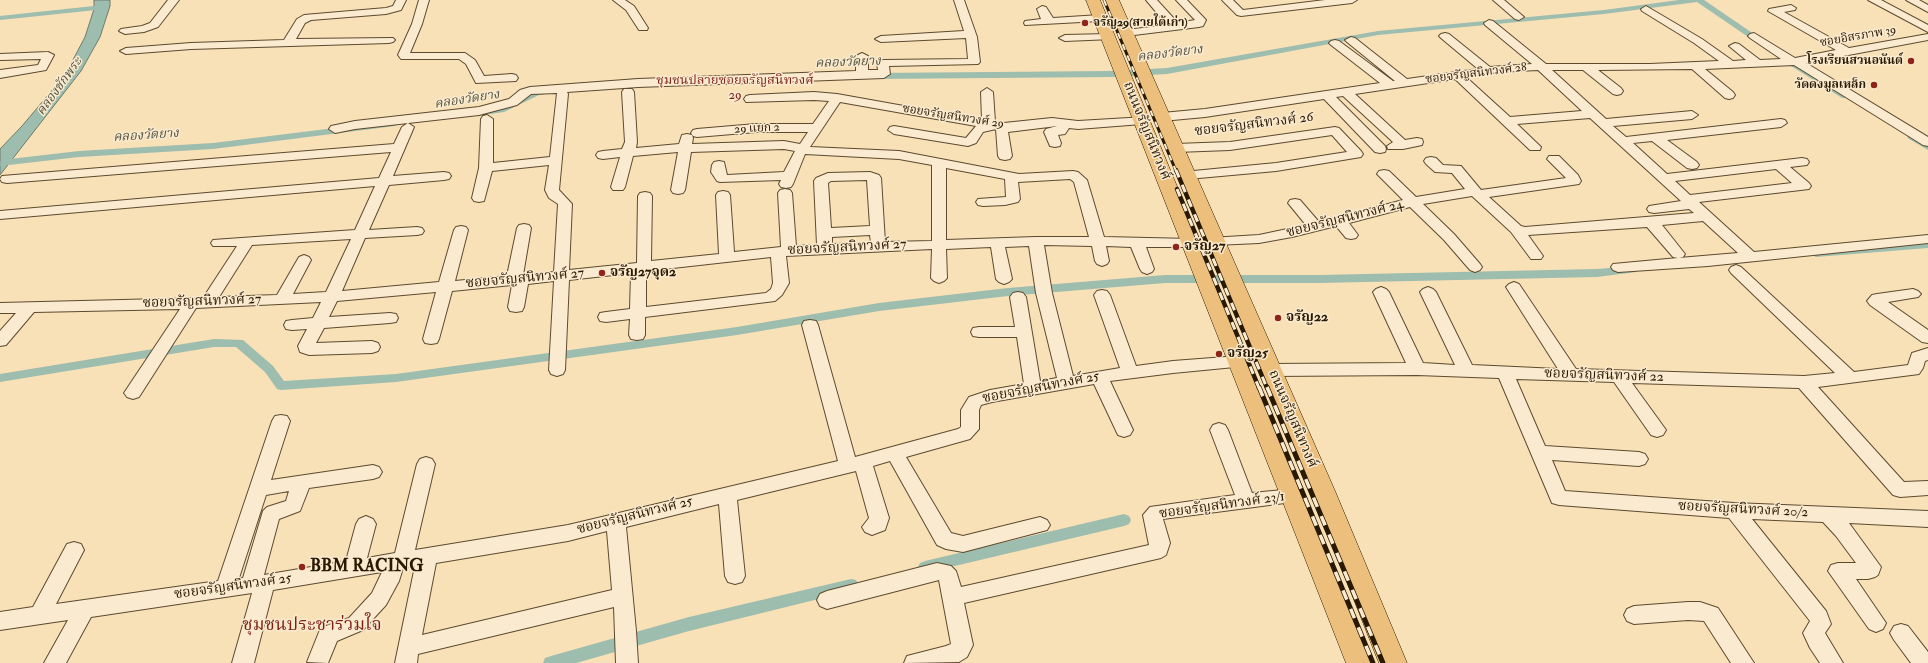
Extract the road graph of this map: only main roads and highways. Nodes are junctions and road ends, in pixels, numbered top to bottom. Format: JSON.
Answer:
{"nodes":[{"id":1,"x":1103,"y":4,"type":"edge"},
{"id":2,"x":1218,"y":279,"type":"junction"},
{"id":3,"x":1360,"y":663,"type":"edge"},
{"id":4,"x":1393,"y":663,"type":"edge"}],
"edges":[{"from":1,"to":2,"type":"main road","name":"ถนนจรัญสนิทวงศ์"},
{"from":1,"to":2,"type":"main road","name":"ถนนจรัญสนิทวงศ์"},
{"from":2,"to":3,"type":"main road","name":"ถนนจรัญสนิทวงศ์"},
{"from":2,"to":4,"type":"main road","name":"ถนนจรัญสนิทวงศ์"}]}
